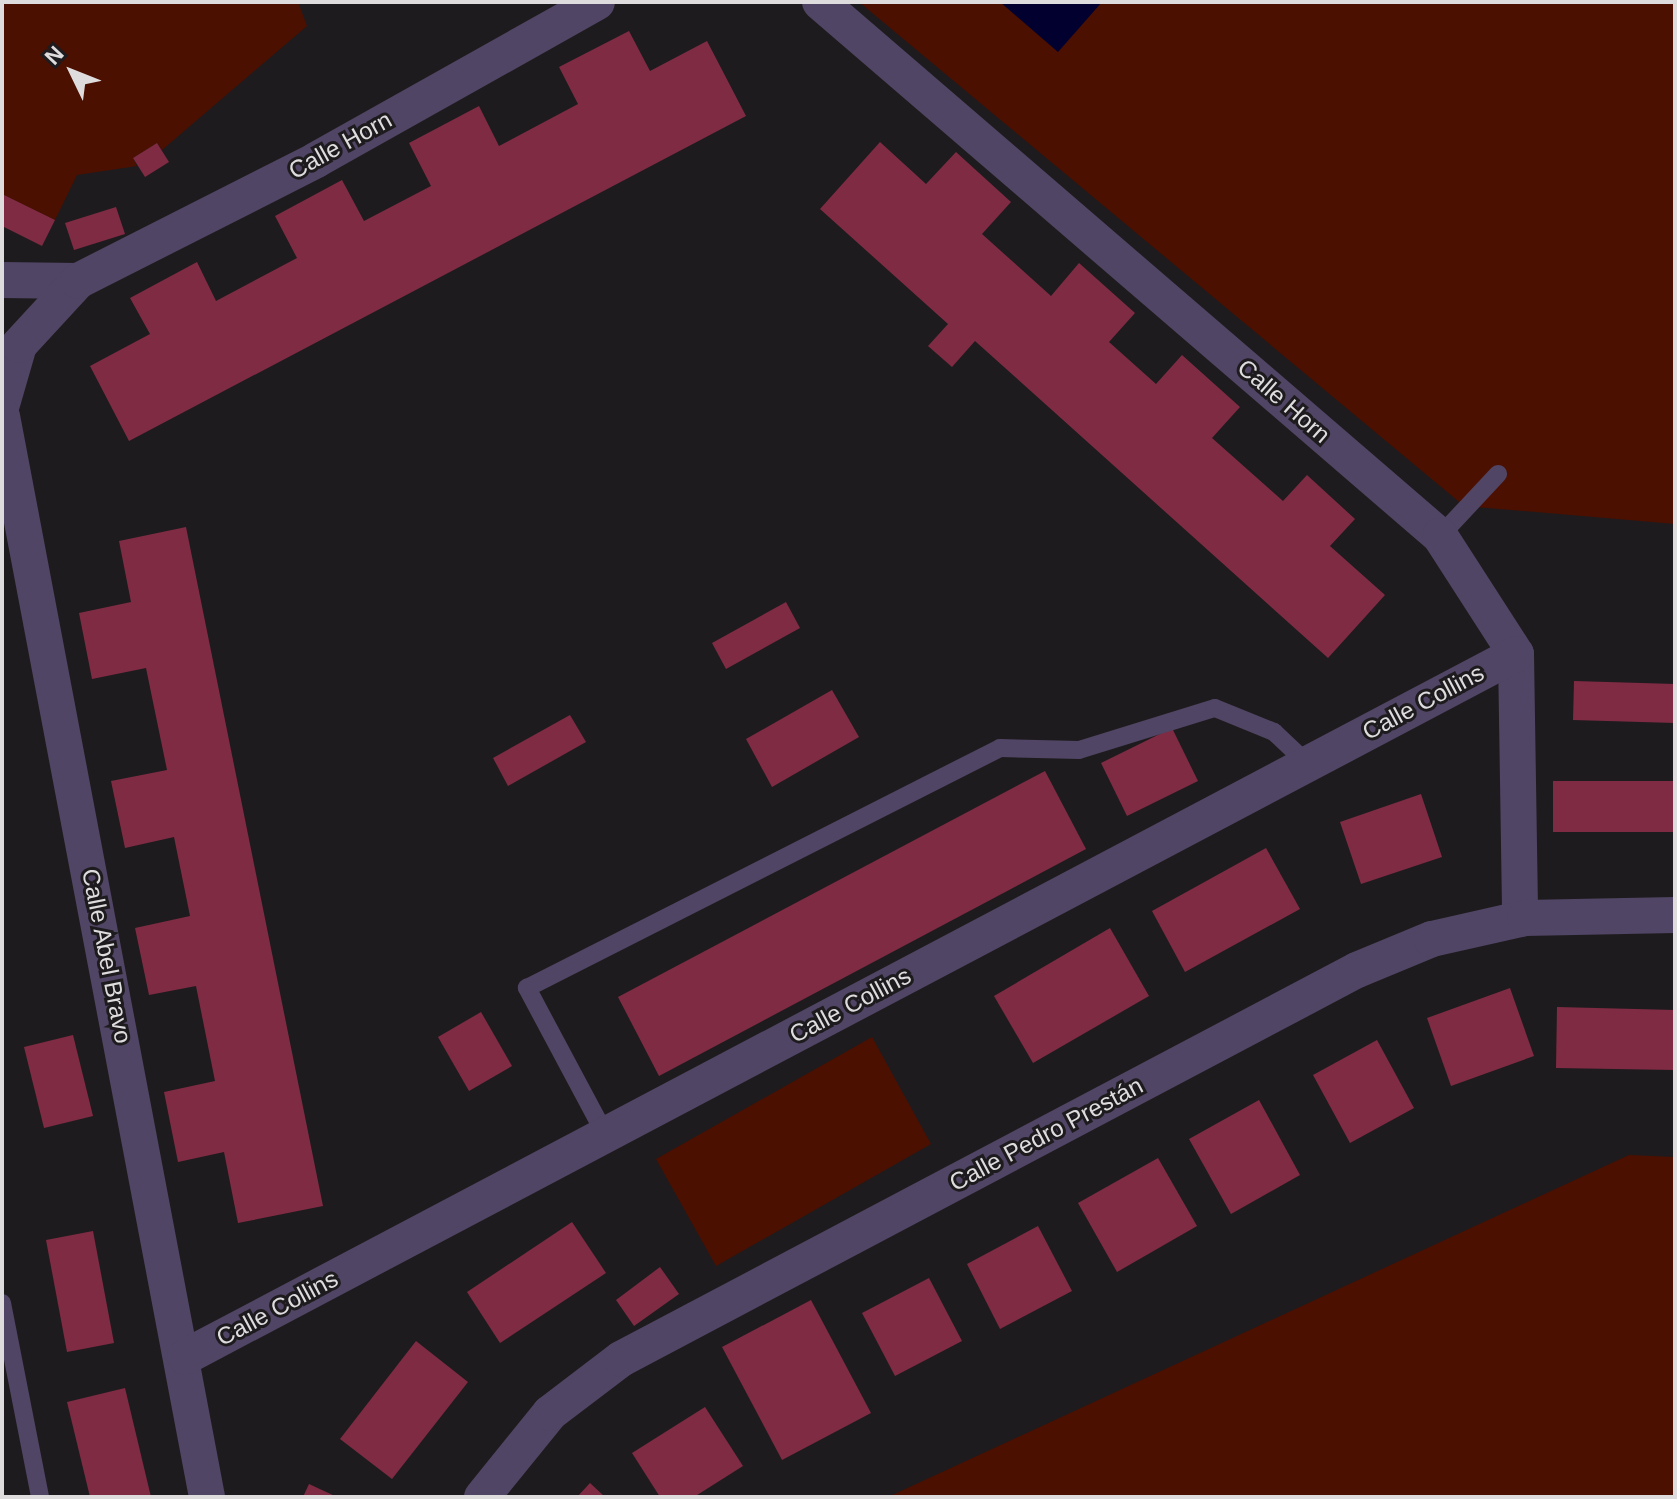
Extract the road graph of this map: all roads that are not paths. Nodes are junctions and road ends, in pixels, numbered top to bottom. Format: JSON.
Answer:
{"nodes":[{"id":1,"x":597,"y":2,"type":"edge"},
{"id":2,"x":820,"y":2,"type":"edge"},
{"id":3,"x":2,"y":280,"type":"edge"},
{"id":4,"x":78,"y":281,"type":"junction"},
{"id":5,"x":2,"y":404,"type":"edge"},
{"id":6,"x":2,"y":416,"type":"edge"},
{"id":7,"x":1498,"y":474,"type":"dead end"},
{"id":8,"x":1440,"y":536,"type":"junction"},
{"id":9,"x":1516,"y":654,"type":"junction"},
{"id":10,"x":1308,"y":764,"type":"junction"},
{"id":11,"x":1675,"y":915,"type":"edge"},
{"id":12,"x":1520,"y":919,"type":"junction"},
{"id":13,"x":605,"y":1134,"type":"junction"},
{"id":14,"x":2,"y":1303,"type":"edge"},
{"id":15,"x":185,"y":1357,"type":"junction"},
{"id":16,"x":40,"y":1497,"type":"edge"},
{"id":17,"x":207,"y":1497,"type":"edge"},
{"id":18,"x":482,"y":1497,"type":"edge"}],
"edges":[{"from":1,"to":4,"type":"street","name":"Calle Horn"},
{"from":2,"to":8,"type":"street","name":"Calle Horn"},
{"from":3,"to":4,"type":"street","name":"Calle Horn"},
{"from":4,"to":5,"type":"street","name":"Calle Horn"},
{"from":6,"to":15,"type":"street","name":"Calle Abel Bravo"},
{"from":7,"to":8,"type":"lane"},
{"from":8,"to":9,"type":"street","name":"Calle Horn"},
{"from":9,"to":10,"type":"street","name":"Calle Collins"},
{"from":9,"to":12,"type":"street"},
{"from":10,"to":13,"type":"street","name":"Calle Collins"},
{"from":10,"to":13,"type":"lane"},
{"from":11,"to":12,"type":"street","name":"Calle Pedro Prestán"},
{"from":12,"to":18,"type":"street","name":"Calle Pedro Prestán"},
{"from":13,"to":15,"type":"street","name":"Calle Collins"},
{"from":14,"to":16,"type":"lane"},
{"from":15,"to":17,"type":"street","name":"Calle Abel Bravo"}]}
